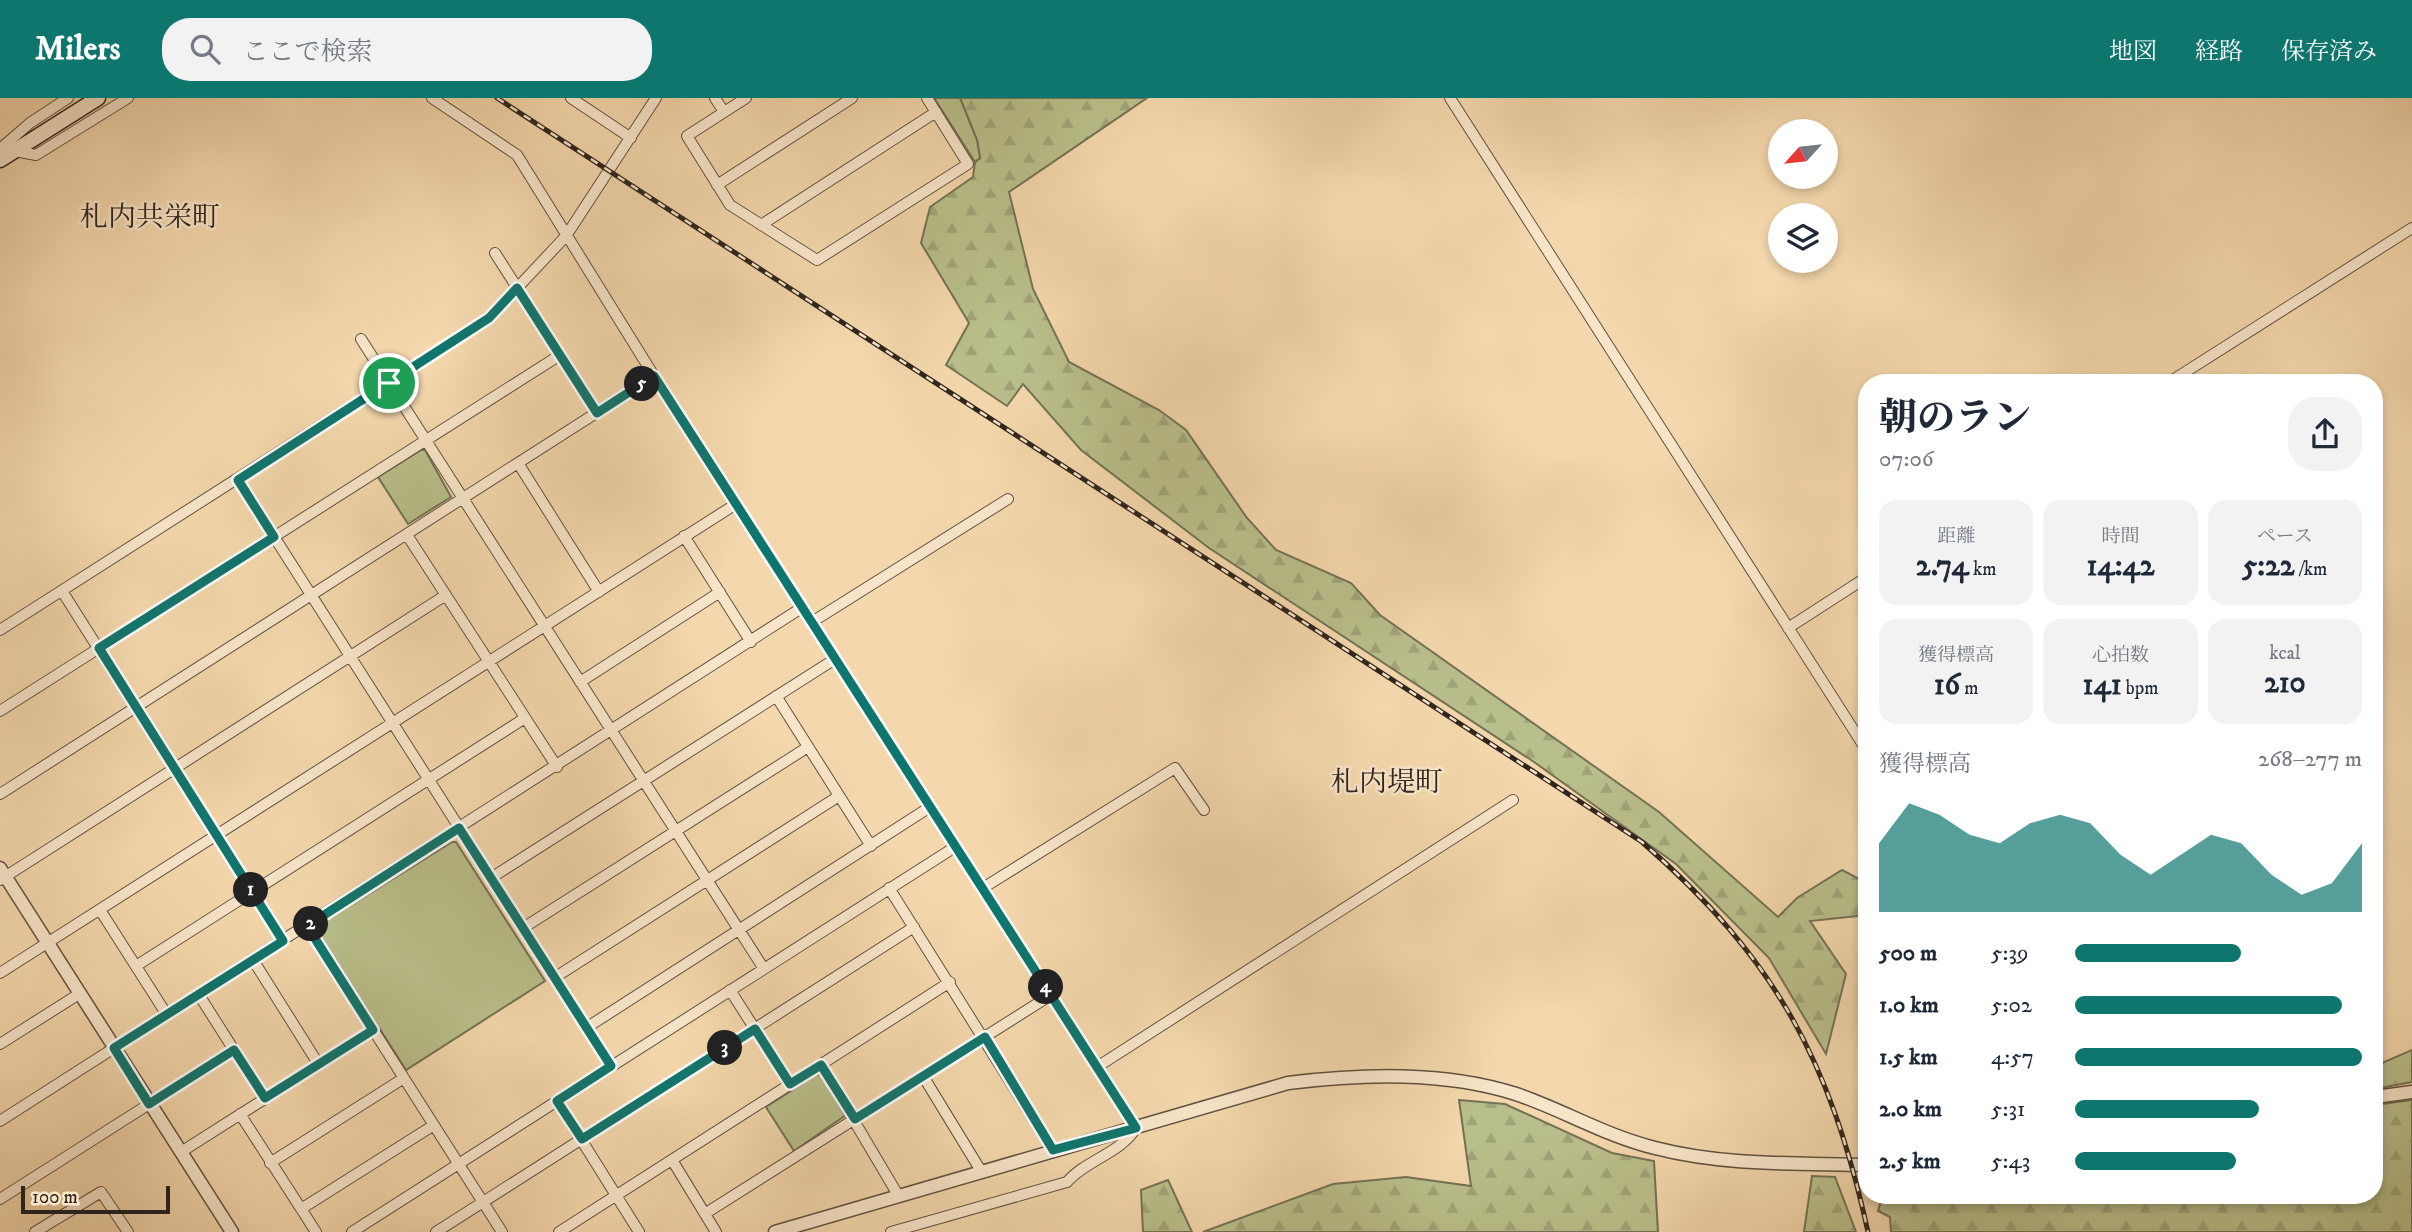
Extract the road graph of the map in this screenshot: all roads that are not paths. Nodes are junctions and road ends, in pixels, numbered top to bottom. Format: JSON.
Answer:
{"nodes":[{"id":1,"x":68,"y":98,"type":"edge"},
{"id":2,"x":98,"y":98,"type":"edge"},
{"id":3,"x":128,"y":98,"type":"edge"},
{"id":4,"x":432,"y":98,"type":"edge"},
{"id":5,"x":571,"y":98,"type":"edge"},
{"id":6,"x":656,"y":98,"type":"edge"},
{"id":7,"x":715,"y":98,"type":"edge"},
{"id":8,"x":746,"y":98,"type":"edge"},
{"id":9,"x":852,"y":98,"type":"edge"},
{"id":10,"x":926,"y":98,"type":"edge"},
{"id":11,"x":1450,"y":98,"type":"edge"},
{"id":12,"x":51,"y":102,"type":"edge"},
{"id":13,"x":724,"y":112,"type":"junction"},
{"id":14,"x":936,"y":112,"type":"junction"},
{"id":15,"x":631,"y":138,"type":"junction"},
{"id":16,"x":7,"y":150,"type":"edge"},
{"id":17,"x":0,"y":160,"type":"edge"},
{"id":18,"x":718,"y":185,"type":"junction"},
{"id":19,"x":761,"y":225,"type":"junction"},
{"id":20,"x":2412,"y":228,"type":"edge"},
{"id":21,"x":566,"y":236,"type":"junction"},
{"id":22,"x":495,"y":253,"type":"dead end"},
{"id":23,"x":517,"y":288,"type":"junction"},
{"id":24,"x":362,"y":339,"type":"dead end"},
{"id":25,"x":560,"y":355,"type":"junction"},
{"id":26,"x":2182,"y":374,"type":"edge"},
{"id":27,"x":654,"y":376,"type":"junction"},
{"id":28,"x":389,"y":383,"type":"junction"},
{"id":29,"x":597,"y":413,"type":"junction"},
{"id":30,"x":426,"y":440,"type":"junction"},
{"id":31,"x":518,"y":463,"type":"junction"},
{"id":32,"x":238,"y":480,"type":"junction"},
{"id":33,"x":463,"y":498,"type":"junction"},
{"id":34,"x":1008,"y":499,"type":"dead end"},
{"id":35,"x":736,"y":504,"type":"junction"},
{"id":36,"x":407,"y":535,"type":"junction"},
{"id":37,"x":684,"y":536,"type":"junction"},
{"id":38,"x":274,"y":537,"type":"junction"},
{"id":39,"x":1858,"y":583,"type":"edge"},
{"id":40,"x":62,"y":591,"type":"junction"},
{"id":41,"x":599,"y":592,"type":"junction"},
{"id":42,"x":720,"y":592,"type":"junction"},
{"id":43,"x":311,"y":595,"type":"junction"},
{"id":44,"x":446,"y":595,"type":"junction"},
{"id":45,"x":803,"y":607,"type":"junction"},
{"id":46,"x":812,"y":622,"type":"junction"},
{"id":47,"x":544,"y":626,"type":"junction"},
{"id":48,"x":1788,"y":628,"type":"junction"},
{"id":49,"x":0,"y":630,"type":"edge"},
{"id":50,"x":751,"y":642,"type":"junction"},
{"id":51,"x":99,"y":648,"type":"junction"},
{"id":52,"x":351,"y":657,"type":"junction"},
{"id":53,"x":835,"y":659,"type":"junction"},
{"id":54,"x":489,"y":662,"type":"junction"},
{"id":55,"x":580,"y":682,"type":"junction"},
{"id":56,"x":776,"y":696,"type":"junction"},
{"id":57,"x":136,"y":707,"type":"junction"},
{"id":58,"x":0,"y":711,"type":"edge"},
{"id":59,"x":525,"y":718,"type":"junction"},
{"id":60,"x":393,"y":724,"type":"junction"},
{"id":61,"x":612,"y":731,"type":"junction"},
{"id":62,"x":1858,"y":737,"type":"edge"},
{"id":63,"x":808,"y":747,"type":"junction"},
{"id":64,"x":557,"y":767,"type":"junction"},
{"id":65,"x":174,"y":768,"type":"junction"},
{"id":66,"x":429,"y":779,"type":"junction"},
{"id":67,"x":644,"y":781,"type":"junction"},
{"id":68,"x":0,"y":794,"type":"edge"},
{"id":69,"x":839,"y":796,"type":"junction"},
{"id":70,"x":1513,"y":800,"type":"dead end"},
{"id":71,"x":930,"y":807,"type":"junction"},
{"id":72,"x":1204,"y":810,"type":"dead end"},
{"id":73,"x":459,"y":828,"type":"junction"},
{"id":74,"x":675,"y":831,"type":"junction"},
{"id":75,"x":216,"y":836,"type":"junction"},
{"id":76,"x":871,"y":846,"type":"junction"},
{"id":77,"x":955,"y":847,"type":"junction"},
{"id":78,"x":2,"y":875,"type":"edge"},
{"id":79,"x":491,"y":878,"type":"junction"},
{"id":80,"x":707,"y":880,"type":"junction"},
{"id":81,"x":889,"y":888,"type":"junction"},
{"id":82,"x":983,"y":888,"type":"junction"},
{"id":83,"x":253,"y":892,"type":"junction"},
{"id":84,"x":100,"y":910,"type":"junction"},
{"id":85,"x":307,"y":926,"type":"junction"},
{"id":86,"x":914,"y":927,"type":"junction"},
{"id":87,"x":523,"y":928,"type":"junction"},
{"id":88,"x":739,"y":930,"type":"junction"},
{"id":89,"x":283,"y":941,"type":"junction"},
{"id":90,"x":47,"y":944,"type":"junction"},
{"id":91,"x":253,"y":960,"type":"junction"},
{"id":92,"x":136,"y":967,"type":"junction"},
{"id":93,"x":764,"y":969,"type":"junction"},
{"id":94,"x":0,"y":973,"type":"edge"},
{"id":95,"x":554,"y":978,"type":"junction"},
{"id":96,"x":950,"y":982,"type":"junction"},
{"id":97,"x":730,"y":990,"type":"junction"},
{"id":98,"x":79,"y":994,"type":"junction"},
{"id":99,"x":199,"y":995,"type":"junction"},
{"id":100,"x":1051,"y":995,"type":"junction"},
{"id":101,"x":166,"y":1015,"type":"junction"},
{"id":102,"x":586,"y":1028,"type":"junction"},
{"id":103,"x":755,"y":1029,"type":"junction"},
{"id":104,"x":373,"y":1030,"type":"junction"},
{"id":105,"x":985,"y":1037,"type":"junction"},
{"id":106,"x":0,"y":1044,"type":"edge"},
{"id":107,"x":114,"y":1048,"type":"junction"},
{"id":108,"x":234,"y":1050,"type":"junction"},
{"id":109,"x":319,"y":1065,"type":"junction"},
{"id":110,"x":821,"y":1065,"type":"junction"},
{"id":111,"x":611,"y":1066,"type":"junction"},
{"id":112,"x":1097,"y":1067,"type":"junction"},
{"id":113,"x":923,"y":1076,"type":"junction"},
{"id":114,"x":404,"y":1078,"type":"junction"},
{"id":115,"x":790,"y":1084,"type":"junction"},
{"id":116,"x":2412,"y":1091,"type":"edge"},
{"id":117,"x":2383,"y":1096,"type":"edge"},
{"id":118,"x":265,"y":1098,"type":"junction"},
{"id":119,"x":557,"y":1101,"type":"junction"},
{"id":120,"x":149,"y":1104,"type":"junction"},
{"id":121,"x":240,"y":1114,"type":"junction"},
{"id":122,"x":855,"y":1119,"type":"junction"},
{"id":123,"x":0,"y":1121,"type":"edge"},
{"id":124,"x":434,"y":1125,"type":"junction"},
{"id":125,"x":1136,"y":1128,"type":"junction"},
{"id":126,"x":582,"y":1139,"type":"junction"},
{"id":127,"x":1053,"y":1150,"type":"junction"},
{"id":128,"x":181,"y":1152,"type":"junction"},
{"id":129,"x":672,"y":1160,"type":"junction"},
{"id":130,"x":270,"y":1163,"type":"junction"},
{"id":131,"x":459,"y":1163,"type":"junction"},
{"id":132,"x":1858,"y":1165,"type":"edge"},
{"id":133,"x":981,"y":1171,"type":"junction"},
{"id":134,"x":617,"y":1195,"type":"junction"},
{"id":135,"x":898,"y":1195,"type":"junction"},
{"id":136,"x":0,"y":1199,"type":"edge"},
{"id":137,"x":483,"y":1202,"type":"junction"},
{"id":138,"x":301,"y":1209,"type":"junction"},
{"id":139,"x":706,"y":1213,"type":"junction"},
{"id":140,"x":35,"y":1232,"type":"edge"},
{"id":141,"x":128,"y":1232,"type":"edge"},
{"id":142,"x":232,"y":1232,"type":"edge"},
{"id":143,"x":316,"y":1232,"type":"edge"},
{"id":144,"x":352,"y":1232,"type":"edge"},
{"id":145,"x":436,"y":1232,"type":"edge"},
{"id":146,"x":502,"y":1232,"type":"edge"},
{"id":147,"x":559,"y":1232,"type":"edge"},
{"id":148,"x":639,"y":1232,"type":"edge"},
{"id":149,"x":716,"y":1232,"type":"edge"},
{"id":150,"x":775,"y":1232,"type":"edge"},
{"id":151,"x":891,"y":1232,"type":"edge"}],
"edges":[{"from":1,"to":12,"type":"street"},
{"from":2,"to":16,"type":"main road"},
{"from":3,"to":16,"type":"street"},
{"from":4,"to":21,"type":"street"},
{"from":5,"to":15,"type":"street"},
{"from":6,"to":15,"type":"street"},
{"from":7,"to":13,"type":"street"},
{"from":8,"to":13,"type":"street"},
{"from":9,"to":18,"type":"street"},
{"from":10,"to":14,"type":"street"},
{"from":11,"to":48,"type":"street"},
{"from":12,"to":16,"type":"street"},
{"from":13,"to":18,"type":"street"},
{"from":14,"to":19,"type":"street"},
{"from":14,"to":19,"type":"street"},
{"from":15,"to":21,"type":"street"},
{"from":16,"to":17,"type":"main road"},
{"from":18,"to":19,"type":"street"},
{"from":20,"to":26,"type":"street"},
{"from":21,"to":23,"type":"street"},
{"from":21,"to":27,"type":"street"},
{"from":22,"to":23,"type":"street"},
{"from":23,"to":25,"type":"street"},
{"from":23,"to":28,"type":"street"},
{"from":24,"to":28,"type":"street"},
{"from":25,"to":29,"type":"street"},
{"from":25,"to":30,"type":"street"},
{"from":27,"to":29,"type":"street"},
{"from":27,"to":35,"type":"street"},
{"from":28,"to":30,"type":"street"},
{"from":28,"to":32,"type":"street"},
{"from":29,"to":31,"type":"street"},
{"from":30,"to":33,"type":"street"},
{"from":30,"to":38,"type":"street"},
{"from":31,"to":33,"type":"street"},
{"from":31,"to":41,"type":"street"},
{"from":32,"to":38,"type":"street"},
{"from":32,"to":40,"type":"street"},
{"from":33,"to":36,"type":"street"},
{"from":33,"to":47,"type":"street"},
{"from":34,"to":46,"type":"street"},
{"from":35,"to":37,"type":"street"},
{"from":35,"to":45,"type":"street"},
{"from":36,"to":43,"type":"street"},
{"from":36,"to":44,"type":"street"},
{"from":37,"to":41,"type":"street"},
{"from":37,"to":42,"type":"street"},
{"from":38,"to":43,"type":"street"},
{"from":38,"to":51,"type":"street"},
{"from":39,"to":48,"type":"street"},
{"from":40,"to":49,"type":"street"},
{"from":40,"to":51,"type":"street"},
{"from":41,"to":47,"type":"street"},
{"from":42,"to":50,"type":"street"},
{"from":42,"to":55,"type":"street"},
{"from":43,"to":52,"type":"street"},
{"from":43,"to":57,"type":"street"},
{"from":44,"to":52,"type":"street"},
{"from":44,"to":54,"type":"street"},
{"from":45,"to":46,"type":"street"},
{"from":45,"to":50,"type":"street"},
{"from":46,"to":53,"type":"street"},
{"from":47,"to":54,"type":"street"},
{"from":47,"to":55,"type":"street"},
{"from":48,"to":62,"type":"street"},
{"from":50,"to":61,"type":"street"},
{"from":51,"to":57,"type":"street"},
{"from":51,"to":58,"type":"street"},
{"from":52,"to":60,"type":"street"},
{"from":52,"to":65,"type":"street"},
{"from":53,"to":56,"type":"street"},
{"from":53,"to":71,"type":"street"},
{"from":54,"to":59,"type":"street"},
{"from":54,"to":60,"type":"street"},
{"from":55,"to":61,"type":"street"},
{"from":56,"to":63,"type":"street"},
{"from":56,"to":67,"type":"street"},
{"from":57,"to":65,"type":"street"},
{"from":57,"to":68,"type":"street"},
{"from":59,"to":64,"type":"street"},
{"from":59,"to":66,"type":"street"},
{"from":60,"to":66,"type":"street"},
{"from":60,"to":75,"type":"street"},
{"from":61,"to":64,"type":"street"},
{"from":61,"to":67,"type":"street"},
{"from":63,"to":69,"type":"street"},
{"from":63,"to":74,"type":"street"},
{"from":64,"to":73,"type":"street"},
{"from":65,"to":75,"type":"street"},
{"from":65,"to":78,"type":"street"},
{"from":66,"to":73,"type":"street"},
{"from":66,"to":83,"type":"street"},
{"from":67,"to":74,"type":"street"},
{"from":67,"to":79,"type":"street"},
{"from":69,"to":76,"type":"street"},
{"from":69,"to":80,"type":"street"},
{"from":70,"to":112,"type":"street"},
{"from":71,"to":76,"type":"street"},
{"from":71,"to":77,"type":"street"},
{"from":72,"to":82,"type":"street"},
{"from":73,"to":79,"type":"street"},
{"from":73,"to":85,"type":"street"},
{"from":74,"to":80,"type":"street"},
{"from":74,"to":87,"type":"street"},
{"from":75,"to":83,"type":"street"},
{"from":75,"to":84,"type":"street"},
{"from":76,"to":88,"type":"street"},
{"from":77,"to":81,"type":"street"},
{"from":77,"to":82,"type":"street"},
{"from":78,"to":90,"type":"street"},
{"from":79,"to":87,"type":"street"},
{"from":80,"to":88,"type":"street"},
{"from":80,"to":95,"type":"street"},
{"from":81,"to":86,"type":"street"},
{"from":81,"to":93,"type":"street"},
{"from":82,"to":100,"type":"street"},
{"from":83,"to":89,"type":"street"},
{"from":83,"to":92,"type":"street"},
{"from":84,"to":90,"type":"street"},
{"from":84,"to":92,"type":"street"},
{"from":85,"to":89,"type":"street"},
{"from":85,"to":104,"type":"street"},
{"from":86,"to":96,"type":"street"},
{"from":86,"to":103,"type":"street"},
{"from":87,"to":95,"type":"street"},
{"from":88,"to":93,"type":"street"},
{"from":88,"to":102,"type":"street"},
{"from":89,"to":91,"type":"street"},
{"from":90,"to":94,"type":"street"},
{"from":90,"to":98,"type":"street"},
{"from":91,"to":99,"type":"street"},
{"from":91,"to":109,"type":"street"},
{"from":92,"to":101,"type":"street"},
{"from":93,"to":97,"type":"street"},
{"from":95,"to":102,"type":"street"},
{"from":96,"to":105,"type":"street"},
{"from":96,"to":110,"type":"street"},
{"from":97,"to":103,"type":"street"},
{"from":97,"to":111,"type":"street"},
{"from":98,"to":106,"type":"street"},
{"from":98,"to":107,"type":"street"},
{"from":99,"to":101,"type":"street"},
{"from":99,"to":108,"type":"street"},
{"from":100,"to":105,"type":"street"},
{"from":100,"to":112,"type":"street"},
{"from":101,"to":107,"type":"street"},
{"from":102,"to":111,"type":"street"},
{"from":103,"to":115,"type":"street"},
{"from":103,"to":126,"type":"street"},
{"from":104,"to":109,"type":"street"},
{"from":104,"to":114,"type":"street"},
{"from":105,"to":113,"type":"street"},
{"from":105,"to":127,"type":"street"},
{"from":107,"to":120,"type":"street"},
{"from":107,"to":123,"type":"street"},
{"from":108,"to":118,"type":"street"},
{"from":108,"to":120,"type":"street"},
{"from":109,"to":118,"type":"street"},
{"from":110,"to":115,"type":"street"},
{"from":110,"to":122,"type":"street"},
{"from":111,"to":119,"type":"street"},
{"from":112,"to":125,"type":"street"},
{"from":113,"to":122,"type":"street"},
{"from":113,"to":133,"type":"street"},
{"from":114,"to":124,"type":"street"},
{"from":114,"to":130,"type":"street"},
{"from":115,"to":129,"type":"street"},
{"from":116,"to":117,"type":"street"},
{"from":118,"to":121,"type":"street"},
{"from":119,"to":126,"type":"street"},
{"from":119,"to":131,"type":"street"},
{"from":120,"to":128,"type":"street"},
{"from":120,"to":136,"type":"street"},
{"from":121,"to":128,"type":"street"},
{"from":121,"to":130,"type":"street"},
{"from":122,"to":135,"type":"street"},
{"from":122,"to":139,"type":"street"},
{"from":124,"to":131,"type":"street"},
{"from":124,"to":138,"type":"street"},
{"from":125,"to":127,"type":"street"},
{"from":125,"to":132,"type":"street"},
{"from":125,"to":151,"type":"street"},
{"from":126,"to":134,"type":"street"},
{"from":126,"to":137,"type":"street"},
{"from":127,"to":133,"type":"street"},
{"from":128,"to":142,"type":"street"},
{"from":129,"to":134,"type":"street"},
{"from":129,"to":139,"type":"street"},
{"from":130,"to":138,"type":"street"},
{"from":131,"to":137,"type":"street"},
{"from":131,"to":144,"type":"street"},
{"from":133,"to":135,"type":"street"},
{"from":134,"to":147,"type":"street"},
{"from":134,"to":148,"type":"street"},
{"from":135,"to":150,"type":"street"},
{"from":137,"to":145,"type":"street"},
{"from":137,"to":146,"type":"street"},
{"from":138,"to":143,"type":"street"},
{"from":139,"to":149,"type":"street"},
{"from":140,"to":141,"type":"street"}]}
